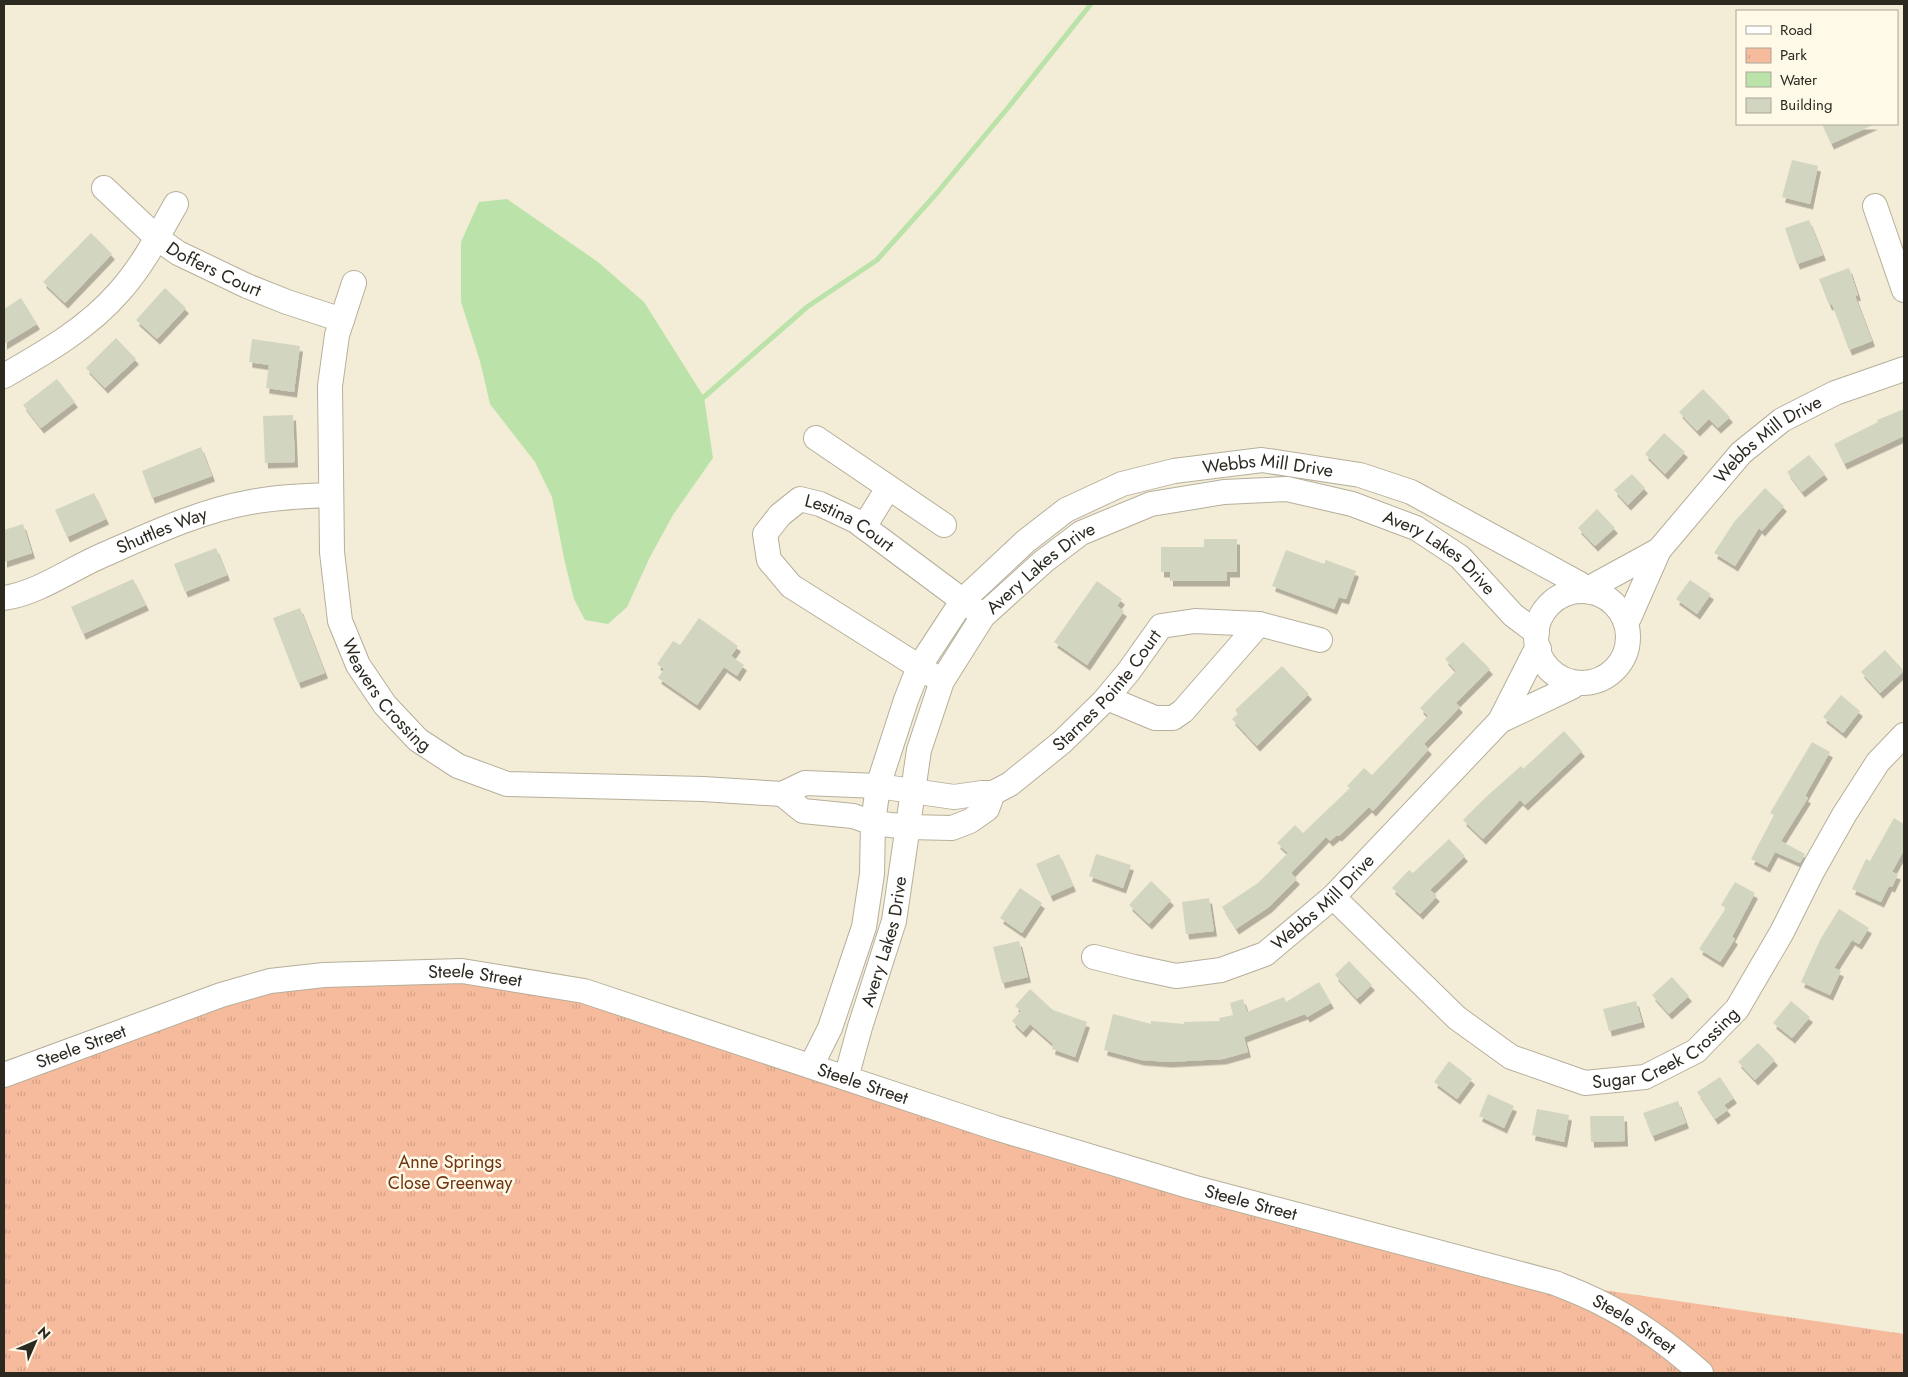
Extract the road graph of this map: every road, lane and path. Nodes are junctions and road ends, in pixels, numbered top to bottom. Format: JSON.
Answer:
{"nodes":[{"id":1,"x":104,"y":188,"type":"dead end"},
{"id":2,"x":176,"y":204,"type":"dead end"},
{"id":3,"x":1875,"y":206,"type":"dead end"},
{"id":4,"x":157,"y":238,"type":"junction"},
{"id":5,"x":354,"y":283,"type":"dead end"},
{"id":6,"x":1904,"y":290,"type":"edge"},
{"id":7,"x":342,"y":320,"type":"junction"},
{"id":8,"x":1904,"y":369,"type":"edge"},
{"id":9,"x":4,"y":376,"type":"edge"},
{"id":10,"x":816,"y":438,"type":"dead end"},
{"id":11,"x":1142,"y":479,"type":"junction"},
{"id":12,"x":888,"y":488,"type":"junction"},
{"id":13,"x":331,"y":495,"type":"junction"},
{"id":14,"x":1151,"y":504,"type":"junction"},
{"id":15,"x":944,"y":525,"type":"dead end"},
{"id":16,"x":864,"y":527,"type":"junction"},
{"id":17,"x":1659,"y":550,"type":"junction"},
{"id":18,"x":1587,"y":592,"type":"junction"},
{"id":19,"x":4,"y":598,"type":"edge"},
{"id":20,"x":962,"y":600,"type":"junction"},
{"id":21,"x":983,"y":616,"type":"junction"},
{"id":22,"x":1625,"y":622,"type":"junction"},
{"id":23,"x":1259,"y":624,"type":"junction"},
{"id":24,"x":1320,"y":640,"type":"dead end"},
{"id":25,"x":1538,"y":641,"type":"junction"},
{"id":26,"x":919,"y":667,"type":"junction"},
{"id":27,"x":942,"y":681,"type":"junction"},
{"id":28,"x":1576,"y":683,"type":"junction"},
{"id":29,"x":1107,"y":698,"type":"junction"},
{"id":30,"x":1500,"y":721,"type":"junction"},
{"id":31,"x":1904,"y":735,"type":"edge"},
{"id":32,"x":878,"y":786,"type":"junction"},
{"id":33,"x":913,"y":792,"type":"junction"},
{"id":34,"x":993,"y":793,"type":"junction"},
{"id":35,"x":782,"y":794,"type":"junction"},
{"id":36,"x":872,"y":822,"type":"junction"},
{"id":37,"x":908,"y":827,"type":"junction"},
{"id":38,"x":1333,"y":897,"type":"junction"},
{"id":39,"x":1094,"y":957,"type":"dead end"},
{"id":40,"x":811,"y":1066,"type":"junction"},
{"id":41,"x":4,"y":1075,"type":"edge"},
{"id":42,"x":846,"y":1078,"type":"junction"},
{"id":43,"x":1701,"y":1373,"type":"edge"}],
"edges":[{"from":1,"to":4,"type":"street","name":"Doffers Court"},
{"from":2,"to":4,"type":"street"},
{"from":3,"to":6,"type":"street"},
{"from":4,"to":7,"type":"street","name":"Doffers Court"},
{"from":4,"to":9,"type":"street"},
{"from":5,"to":7,"type":"street","name":"Weavers Crossing"},
{"from":7,"to":13,"type":"street","name":"Weavers Crossing"},
{"from":8,"to":17,"type":"street","name":"Webbs Mill Drive"},
{"from":10,"to":12,"type":"street"},
{"from":11,"to":14,"type":"street"},
{"from":11,"to":18,"type":"street","name":"Webbs Mill Drive"},
{"from":11,"to":20,"type":"street","name":"Webbs Mill Drive"},
{"from":12,"to":15,"type":"street"},
{"from":12,"to":16,"type":"street"},
{"from":13,"to":19,"type":"street","name":"Shuttles Way"},
{"from":13,"to":35,"type":"street","name":"Weavers Crossing"},
{"from":14,"to":21,"type":"street","name":"Avery Lakes Drive"},
{"from":14,"to":25,"type":"street","name":"Avery Lakes Drive"},
{"from":16,"to":20,"type":"street","name":"Lestina Court"},
{"from":16,"to":26,"type":"street","name":"Lestina Court"},
{"from":17,"to":18,"type":"street","name":"Webbs Mill Drive"},
{"from":17,"to":22,"type":"street","name":"Webbs Mill Drive"},
{"from":18,"to":22,"type":"street"},
{"from":18,"to":25,"type":"street"},
{"from":20,"to":21,"type":"street","name":"Lestina Court"},
{"from":20,"to":26,"type":"street","name":"Avery Lakes Drive"},
{"from":21,"to":27,"type":"street","name":"Avery Lakes Drive"},
{"from":22,"to":28,"type":"street"},
{"from":23,"to":24,"type":"street","name":"Starnes Pointe Court"},
{"from":23,"to":29,"type":"street","name":"Starnes Pointe Court"},
{"from":23,"to":29,"type":"street"},
{"from":25,"to":28,"type":"street"},
{"from":25,"to":30,"type":"street","name":"Webbs Mill Drive"},
{"from":26,"to":27,"type":"street"},
{"from":26,"to":32,"type":"street","name":"Avery Lakes Drive"},
{"from":27,"to":33,"type":"street","name":"Avery Lakes Drive"},
{"from":28,"to":30,"type":"street","name":"Webbs Mill Drive"},
{"from":29,"to":34,"type":"street","name":"Starnes Pointe Court"},
{"from":30,"to":38,"type":"street","name":"Webbs Mill Drive"},
{"from":31,"to":38,"type":"street","name":"Sugar Creek Crossing"},
{"from":32,"to":33,"type":"street","name":"Starnes Pointe Court"},
{"from":32,"to":35,"type":"street","name":"Weavers Crossing"},
{"from":32,"to":36,"type":"street","name":"Avery Lakes Drive"},
{"from":33,"to":34,"type":"street","name":"Starnes Pointe Court"},
{"from":33,"to":37,"type":"street","name":"Avery Lakes Drive"},
{"from":34,"to":37,"type":"street","name":"Starnes Pointe Court"},
{"from":35,"to":36,"type":"street"},
{"from":36,"to":37,"type":"street"},
{"from":36,"to":40,"type":"street","name":"Avery Lakes Drive"},
{"from":37,"to":42,"type":"street","name":"Avery Lakes Drive"},
{"from":38,"to":39,"type":"street","name":"Webbs Mill Drive"},
{"from":40,"to":41,"type":"street","name":"Steele Street"},
{"from":40,"to":42,"type":"street","name":"Steele Street"},
{"from":42,"to":43,"type":"street","name":"Steele Street"}]}
